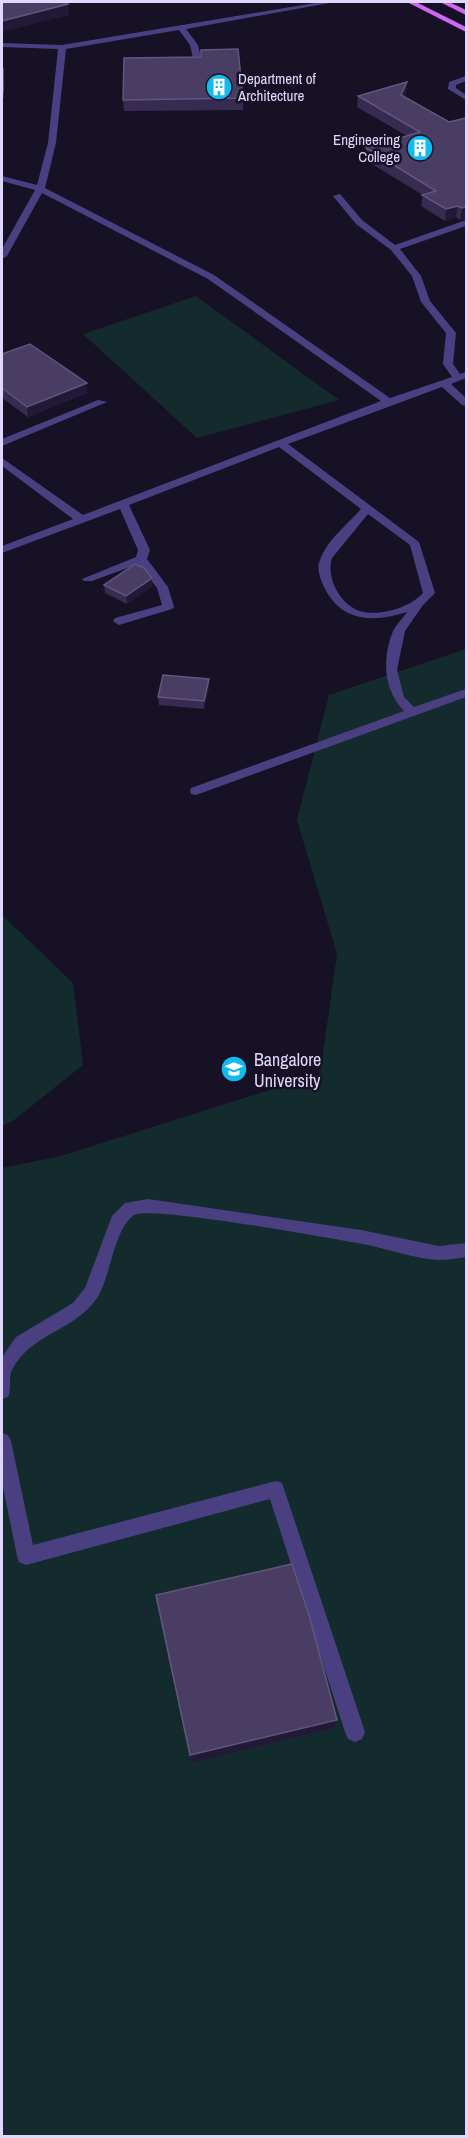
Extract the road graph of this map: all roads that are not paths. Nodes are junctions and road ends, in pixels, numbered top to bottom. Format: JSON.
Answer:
{"nodes":[{"id":1,"x":297,"y":2,"type":"edge"},
{"id":2,"x":331,"y":2,"type":"edge"},
{"id":3,"x":411,"y":2,"type":"edge"},
{"id":4,"x":444,"y":2,"type":"edge"},
{"id":5,"x":306,"y":6,"type":"junction"},
{"id":6,"x":466,"y":13,"type":"edge"},
{"id":7,"x":181,"y":27,"type":"junction"},
{"id":8,"x":466,"y":30,"type":"edge"},
{"id":9,"x":2,"y":45,"type":"edge"},
{"id":10,"x":62,"y":47,"type":"junction"},
{"id":11,"x":197,"y":58,"type":"edge"},
{"id":12,"x":466,"y":78,"type":"edge"},
{"id":13,"x":466,"y":98,"type":"edge"},
{"id":14,"x":2,"y":178,"type":"edge"},
{"id":15,"x":40,"y":189,"type":"junction"},
{"id":16,"x":337,"y":196,"type":"dead end"},
{"id":17,"x":466,"y":223,"type":"edge"},
{"id":18,"x":394,"y":248,"type":"junction"},
{"id":19,"x":2,"y":256,"type":"edge"},
{"id":20,"x":462,"y":377,"type":"edge"},
{"id":21,"x":444,"y":383,"type":"junction"},
{"id":22,"x":102,"y":402,"type":"dead end"},
{"id":23,"x":389,"y":402,"type":"junction"},
{"id":24,"x":466,"y":403,"type":"edge"},
{"id":25,"x":2,"y":443,"type":"edge"},
{"id":26,"x":280,"y":443,"type":"junction"},
{"id":27,"x":2,"y":461,"type":"edge"},
{"id":28,"x":123,"y":504,"type":"junction"},
{"id":29,"x":368,"y":508,"type":"junction"},
{"id":30,"x":82,"y":520,"type":"junction"},
{"id":31,"x":2,"y":550,"type":"edge"},
{"id":32,"x":141,"y":559,"type":"junction"},
{"id":33,"x":88,"y":579,"type":"dead end"},
{"id":34,"x":418,"y":606,"type":"junction"},
{"id":35,"x":119,"y":621,"type":"dead end"},
{"id":36,"x":466,"y":693,"type":"edge"},
{"id":37,"x":412,"y":712,"type":"junction"},
{"id":38,"x":196,"y":792,"type":"dead end"},
{"id":39,"x":466,"y":1250,"type":"edge"},
{"id":40,"x":2,"y":1391,"type":"edge"},
{"id":41,"x":2,"y":1441,"type":"edge"},
{"id":42,"x":355,"y":1732,"type":"dead end"}],
"edges":[{"from":1,"to":5,"type":"street"},
{"from":2,"to":5,"type":"street"},
{"from":3,"to":8,"type":"main road"},
{"from":4,"to":6,"type":"main road"},
{"from":5,"to":7,"type":"street"},
{"from":7,"to":10,"type":"street"},
{"from":7,"to":11,"type":"street"},
{"from":9,"to":10,"type":"street"},
{"from":10,"to":15,"type":"street"},
{"from":12,"to":13,"type":"street"},
{"from":14,"to":15,"type":"street"},
{"from":15,"to":19,"type":"street"},
{"from":15,"to":23,"type":"street"},
{"from":16,"to":18,"type":"street"},
{"from":17,"to":18,"type":"street"},
{"from":18,"to":20,"type":"street"},
{"from":20,"to":21,"type":"street"},
{"from":21,"to":23,"type":"street"},
{"from":21,"to":24,"type":"street"},
{"from":22,"to":25,"type":"street"},
{"from":23,"to":26,"type":"street"},
{"from":26,"to":28,"type":"street"},
{"from":26,"to":29,"type":"street"},
{"from":27,"to":30,"type":"street"},
{"from":28,"to":30,"type":"street"},
{"from":28,"to":32,"type":"street"},
{"from":29,"to":34,"type":"street"},
{"from":29,"to":34,"type":"street"},
{"from":30,"to":31,"type":"street"},
{"from":32,"to":33,"type":"street"},
{"from":32,"to":35,"type":"street"},
{"from":34,"to":37,"type":"street"},
{"from":36,"to":37,"type":"street"},
{"from":37,"to":38,"type":"street"},
{"from":39,"to":40,"type":"street"},
{"from":41,"to":42,"type":"street"}]}
